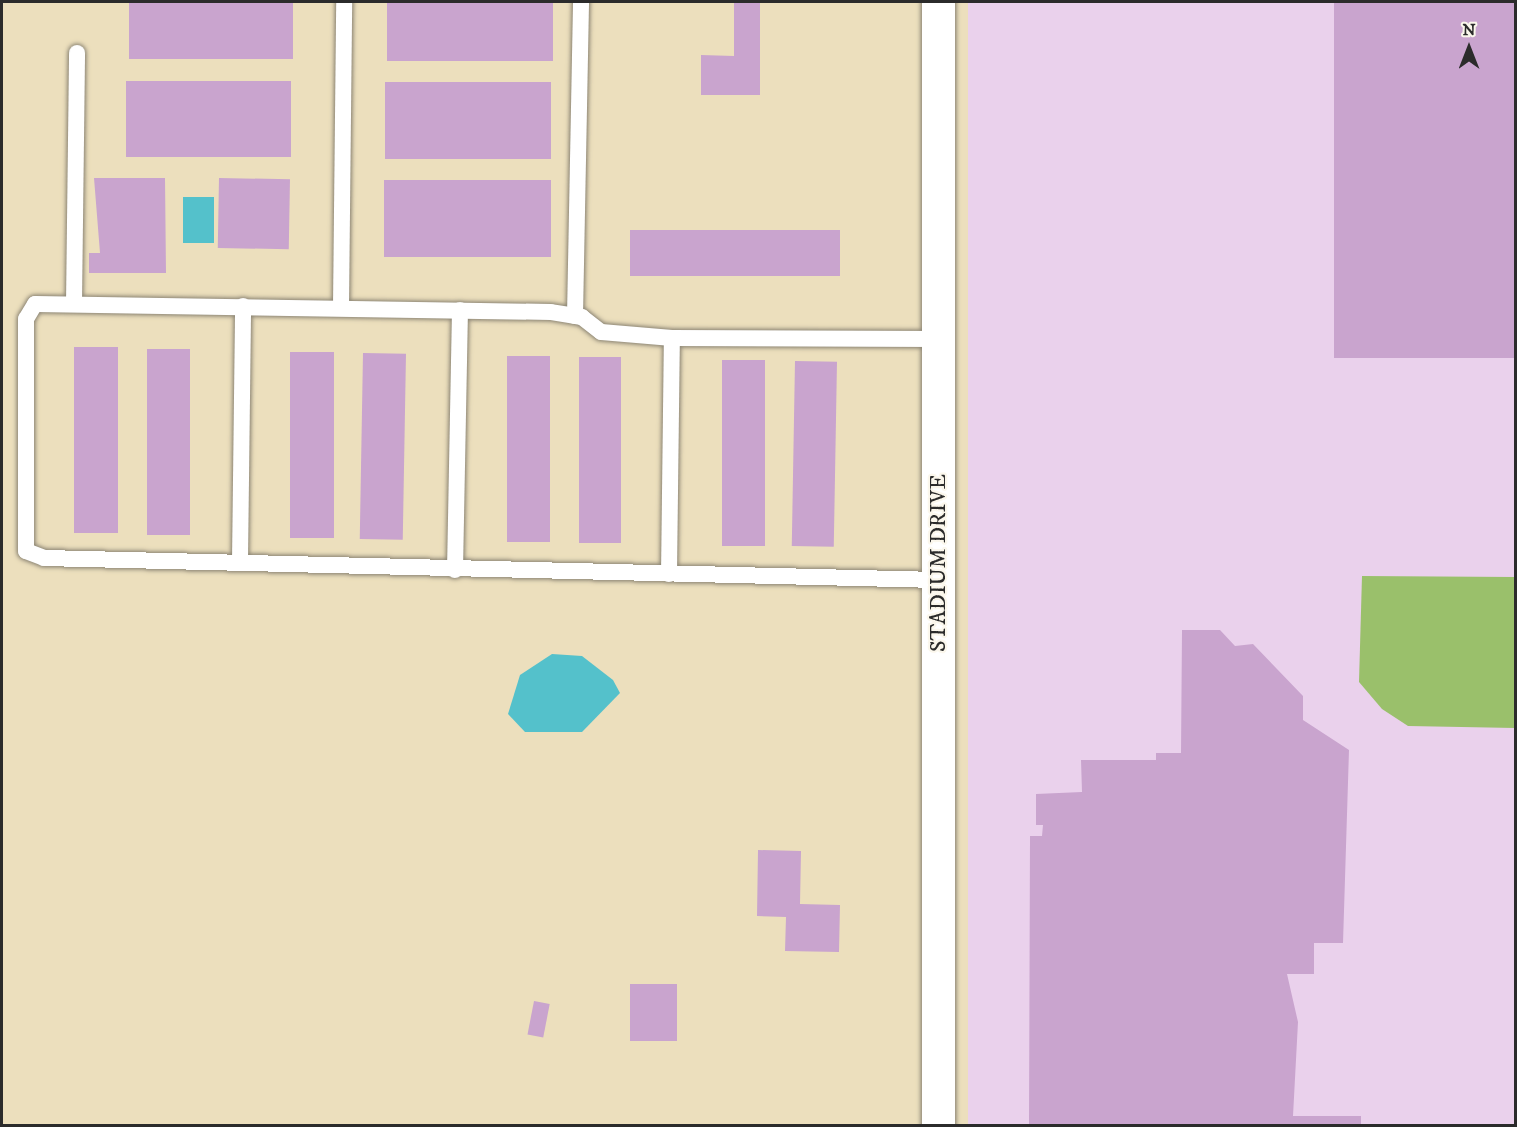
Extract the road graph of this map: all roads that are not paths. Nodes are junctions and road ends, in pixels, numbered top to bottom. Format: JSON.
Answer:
{"nodes":[{"id":1,"x":344,"y":2,"type":"edge"},
{"id":2,"x":581,"y":2,"type":"edge"},
{"id":3,"x":938,"y":2,"type":"edge"},
{"id":4,"x":77,"y":52,"type":"dead end"},
{"id":5,"x":74,"y":303,"type":"junction"},
{"id":6,"x":243,"y":306,"type":"junction"},
{"id":7,"x":341,"y":307,"type":"junction"},
{"id":8,"x":460,"y":310,"type":"junction"},
{"id":9,"x":575,"y":316,"type":"junction"},
{"id":10,"x":672,"y":338,"type":"junction"},
{"id":11,"x":938,"y":339,"type":"junction"},
{"id":12,"x":240,"y":561,"type":"junction"},
{"id":13,"x":455,"y":570,"type":"junction"},
{"id":14,"x":669,"y":574,"type":"junction"},
{"id":15,"x":939,"y":580,"type":"junction"},
{"id":16,"x":938,"y":1125,"type":"edge"}],
"edges":[{"from":1,"to":7,"type":"lane"},
{"from":2,"to":9,"type":"lane"},
{"from":3,"to":11,"type":"street","name":"STADIUM DRIVE"},
{"from":4,"to":5,"type":"lane"},
{"from":5,"to":6,"type":"lane"},
{"from":5,"to":12,"type":"lane"},
{"from":6,"to":7,"type":"lane"},
{"from":6,"to":12,"type":"lane"},
{"from":7,"to":8,"type":"lane"},
{"from":8,"to":9,"type":"lane"},
{"from":8,"to":13,"type":"lane"},
{"from":9,"to":10,"type":"lane"},
{"from":10,"to":11,"type":"lane"},
{"from":10,"to":14,"type":"lane"},
{"from":11,"to":15,"type":"street","name":"STADIUM DRIVE"},
{"from":12,"to":13,"type":"lane"},
{"from":13,"to":14,"type":"lane"},
{"from":14,"to":15,"type":"lane"},
{"from":15,"to":16,"type":"street","name":"STADIUM DRIVE"}]}
